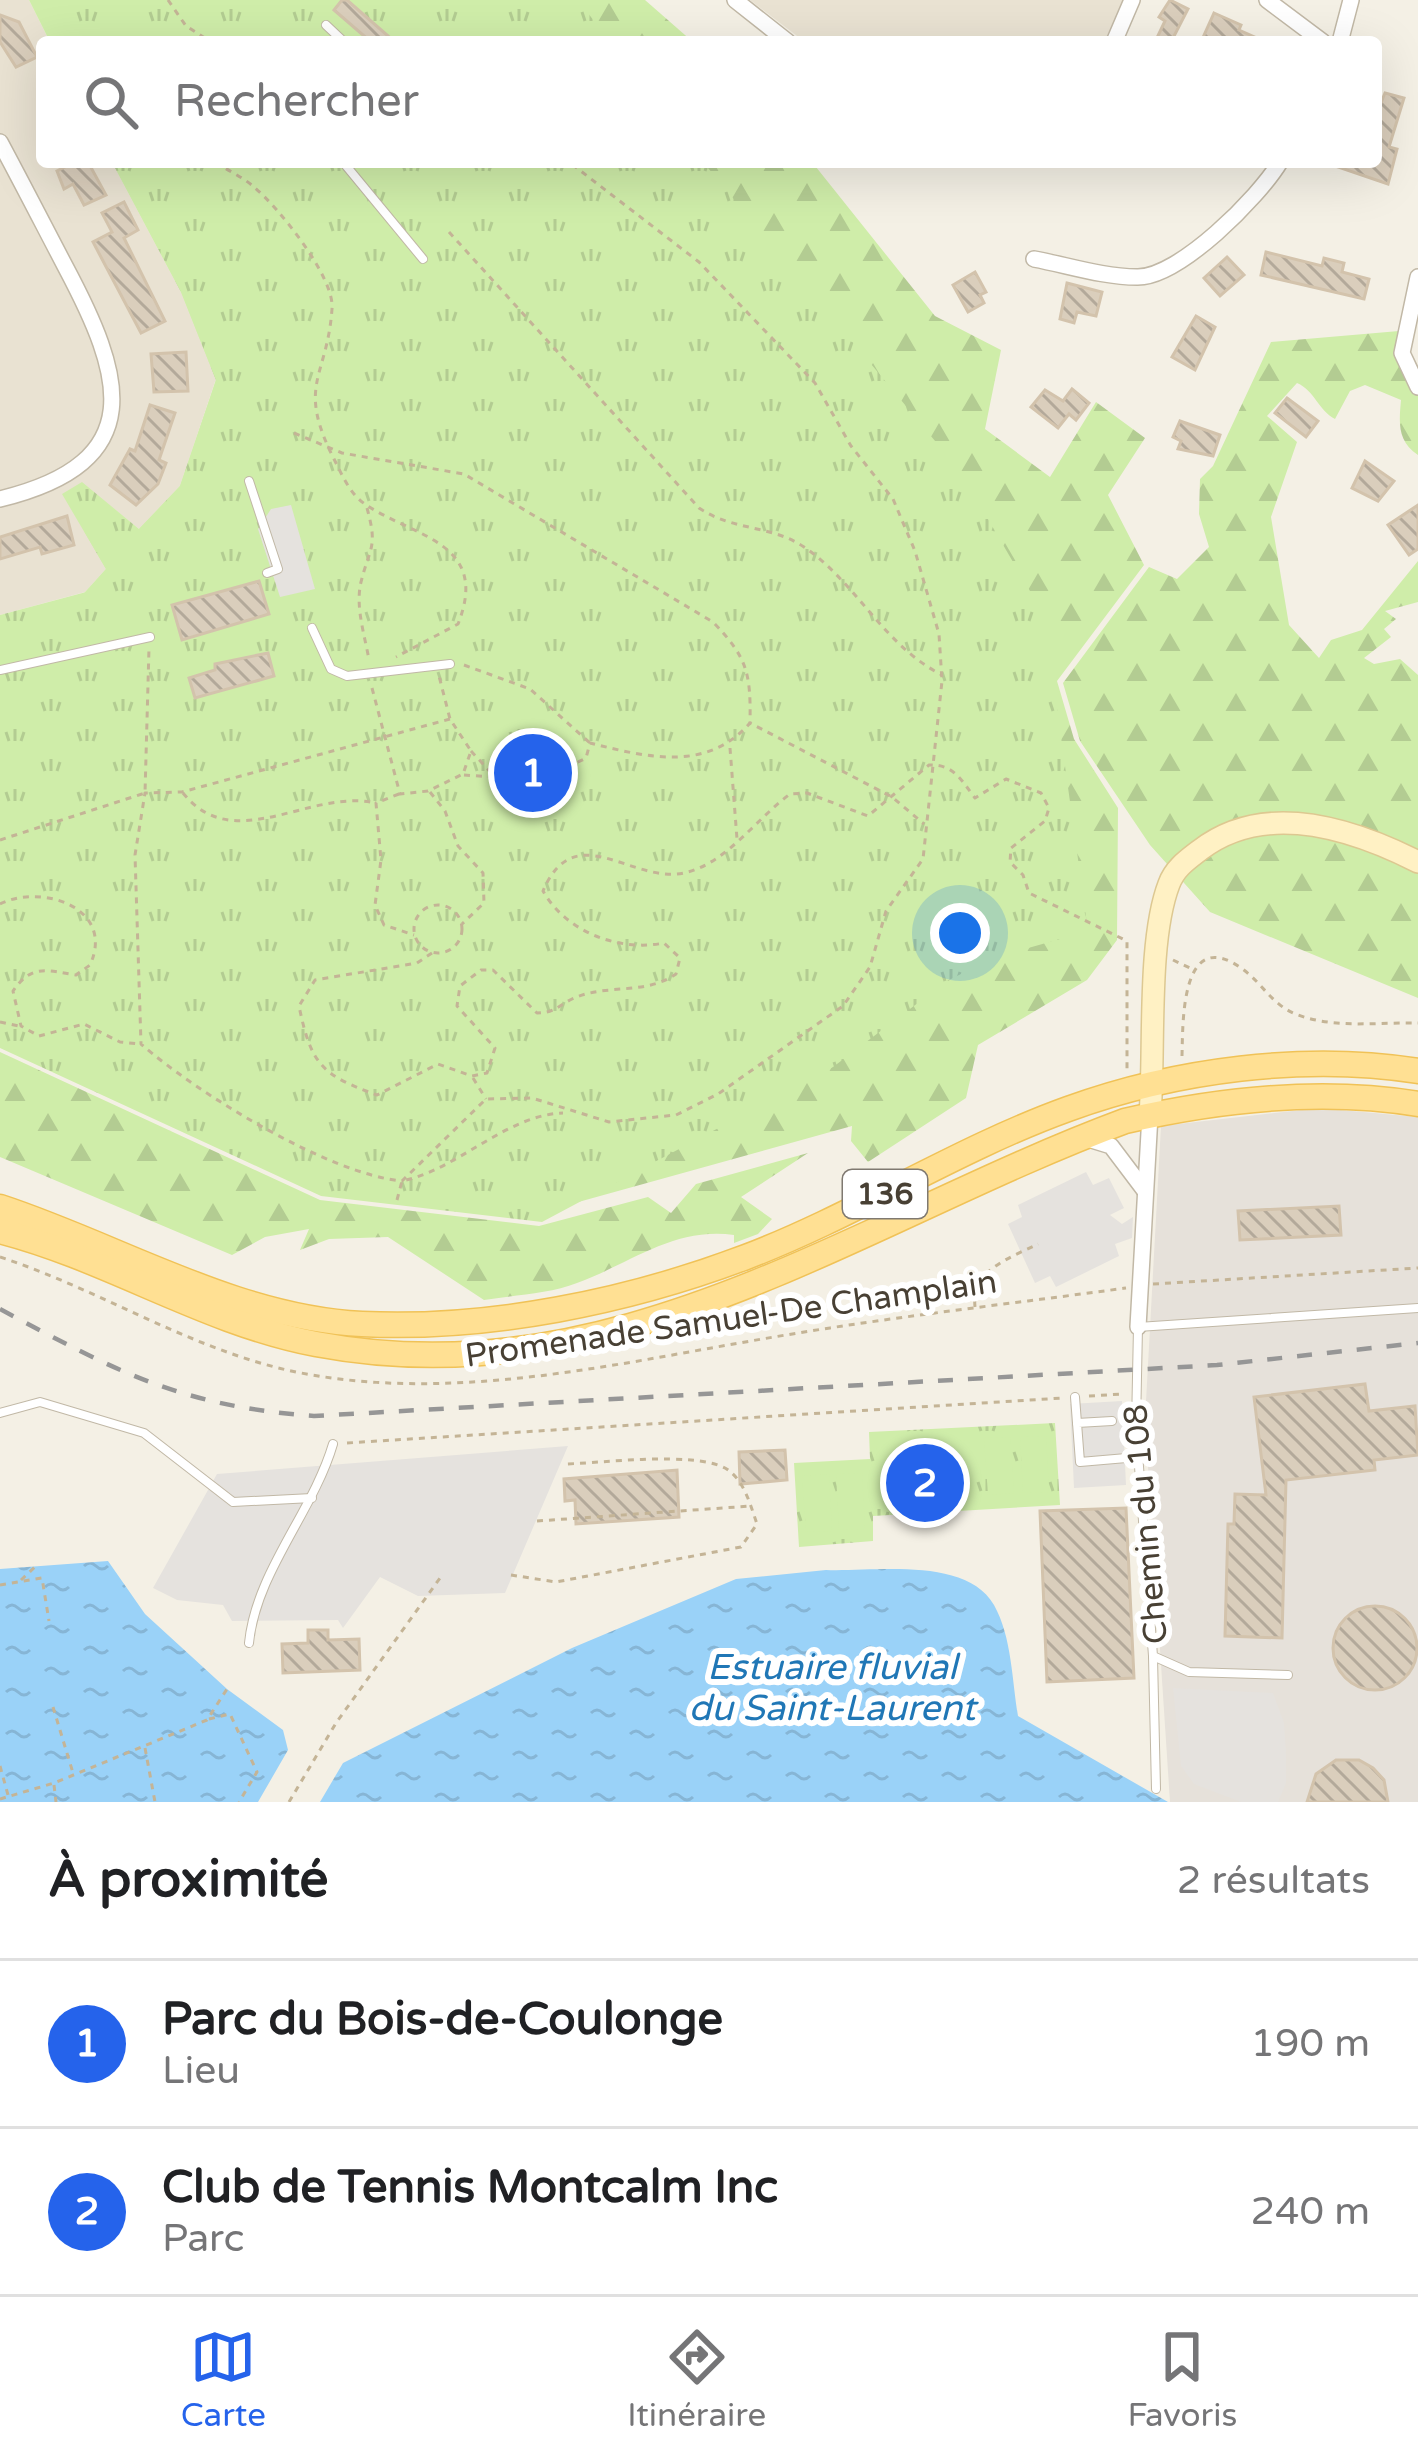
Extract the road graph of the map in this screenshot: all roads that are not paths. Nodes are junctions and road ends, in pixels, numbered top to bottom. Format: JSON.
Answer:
{"nodes":[{"id":1,"x":735,"y":0,"type":"edge"},
{"id":2,"x":1132,"y":0,"type":"edge"},
{"id":3,"x":1267,"y":0,"type":"edge"},
{"id":4,"x":1351,"y":0,"type":"edge"},
{"id":5,"x":326,"y":25,"type":"dead end"},
{"id":6,"x":338,"y":36,"type":"edge"},
{"id":7,"x":780,"y":36,"type":"edge"},
{"id":8,"x":1117,"y":36,"type":"edge"},
{"id":9,"x":1315,"y":36,"type":"edge"},
{"id":10,"x":1342,"y":36,"type":"edge"},
{"id":11,"x":0,"y":142,"type":"edge"},
{"id":12,"x":348,"y":168,"type":"edge"},
{"id":13,"x":1277,"y":168,"type":"edge"},
{"id":14,"x":423,"y":259,"type":"dead end"},
{"id":15,"x":1034,"y":260,"type":"dead end"},
{"id":16,"x":1418,"y":278,"type":"edge"},
{"id":17,"x":1418,"y":387,"type":"edge"},
{"id":18,"x":250,"y":481,"type":"dead end"},
{"id":19,"x":0,"y":499,"type":"edge"},
{"id":20,"x":267,"y":573,"type":"dead end"},
{"id":21,"x":312,"y":628,"type":"dead end"},
{"id":22,"x":150,"y":637,"type":"road end"},
{"id":23,"x":450,"y":664,"type":"road end"},
{"id":24,"x":0,"y":670,"type":"edge"},
{"id":25,"x":1418,"y":862,"type":"edge"},
{"id":26,"x":1418,"y":1071,"type":"edge"},
{"id":27,"x":1153,"y":1074,"type":"junction"},
{"id":28,"x":1418,"y":1104,"type":"edge"},
{"id":29,"x":1150,"y":1115,"type":"junction"},
{"id":30,"x":1082,"y":1137,"type":"junction"},
{"id":31,"x":1145,"y":1191,"type":"junction"},
{"id":32,"x":0,"y":1207,"type":"edge"},
{"id":33,"x":0,"y":1231,"type":"edge"},
{"id":34,"x":1418,"y":1308,"type":"edge"},
{"id":35,"x":1138,"y":1327,"type":"junction"},
{"id":36,"x":1075,"y":1397,"type":"road end"},
{"id":37,"x":0,"y":1412,"type":"edge"},
{"id":38,"x":1112,"y":1421,"type":"dead end"},
{"id":39,"x":1077,"y":1423,"type":"junction"},
{"id":40,"x":333,"y":1444,"type":"road end"},
{"id":41,"x":1138,"y":1457,"type":"junction"},
{"id":42,"x":312,"y":1498,"type":"junction"},
{"id":43,"x":249,"y":1643,"type":"dead end"},
{"id":44,"x":1153,"y":1656,"type":"junction"},
{"id":45,"x":1288,"y":1675,"type":"dead end"},
{"id":46,"x":1156,"y":1789,"type":"dead end"}],
"edges":[{"from":1,"to":7,"type":"street"},
{"from":2,"to":8,"type":"street"},
{"from":3,"to":9,"type":"street"},
{"from":4,"to":10,"type":"street"},
{"from":5,"to":6,"type":"lane"},
{"from":11,"to":19,"type":"street"},
{"from":12,"to":14,"type":"lane"},
{"from":13,"to":15,"type":"street"},
{"from":16,"to":17,"type":"street"},
{"from":18,"to":20,"type":"lane"},
{"from":21,"to":23,"type":"lane"},
{"from":22,"to":24,"type":"lane"},
{"from":25,"to":27,"type":"street"},
{"from":26,"to":27,"type":"main road","number":"136"},
{"from":27,"to":29,"type":"street"},
{"from":27,"to":32,"type":"main road","number":"136"},
{"from":28,"to":29,"type":"main road","number":"136"},
{"from":29,"to":30,"type":"main road","number":"136"},
{"from":29,"to":31,"type":"street"},
{"from":30,"to":31,"type":"street"},
{"from":30,"to":33,"type":"main road","number":"136"},
{"from":31,"to":35,"type":"street"},
{"from":34,"to":35,"type":"lane"},
{"from":35,"to":41,"type":"lane","name":"Chemin du 108"},
{"from":36,"to":39,"type":"lane"},
{"from":37,"to":42,"type":"lane"},
{"from":38,"to":39,"type":"lane"},
{"from":39,"to":41,"type":"lane"},
{"from":40,"to":42,"type":"lane"},
{"from":41,"to":44,"type":"lane","name":"Chemin du 108"},
{"from":42,"to":43,"type":"lane"},
{"from":44,"to":45,"type":"lane","name":"Chemin du 108"},
{"from":44,"to":46,"type":"lane"}]}
